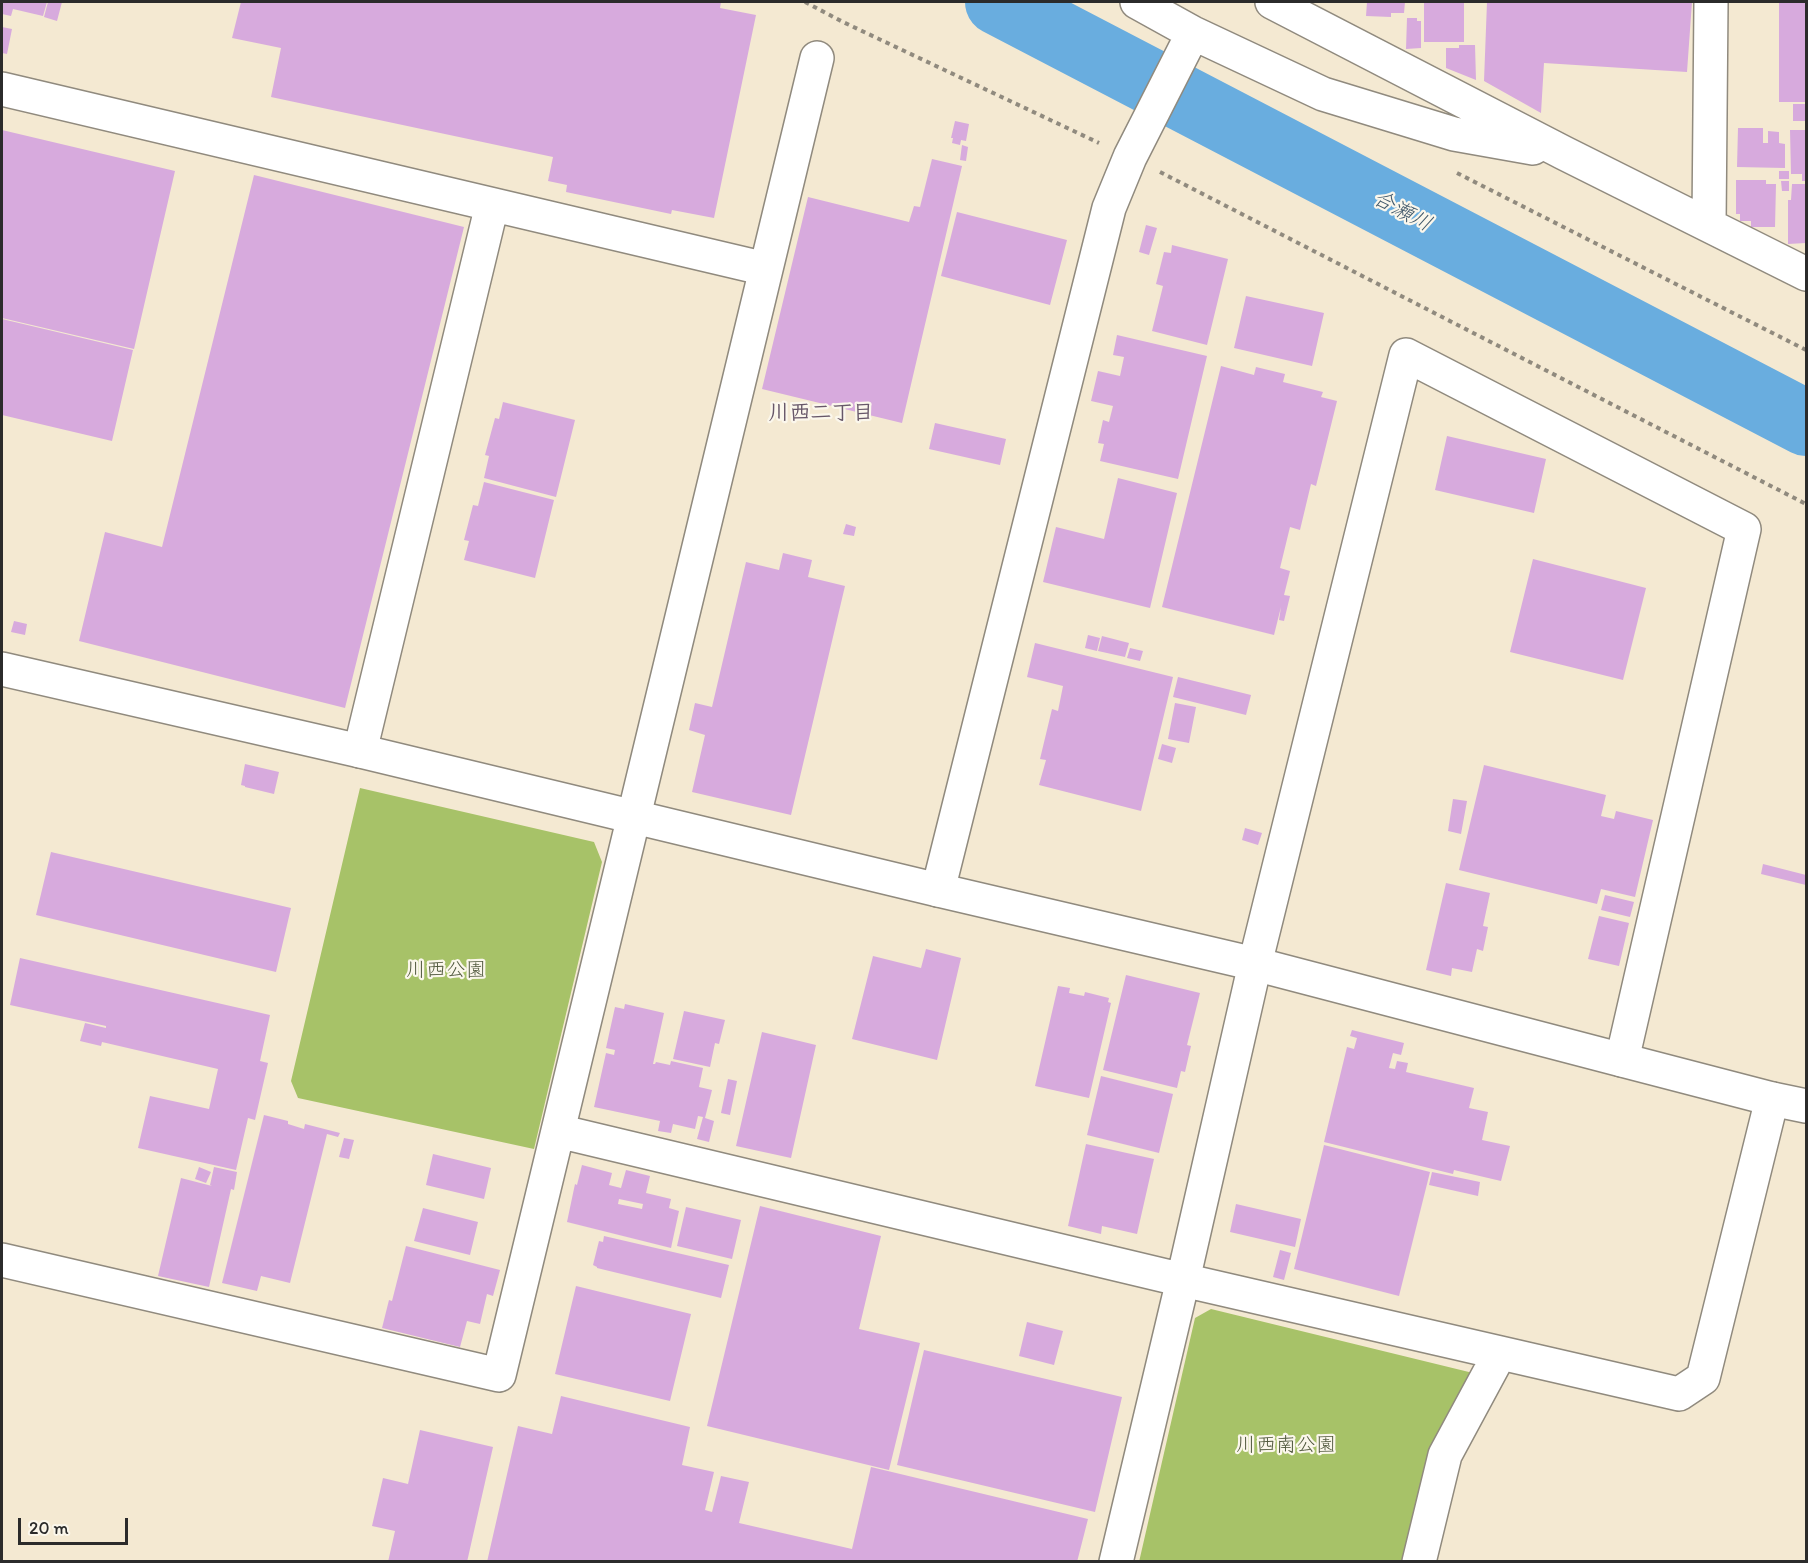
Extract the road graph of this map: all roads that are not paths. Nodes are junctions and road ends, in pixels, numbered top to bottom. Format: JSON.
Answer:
{"nodes":[{"id":1,"x":1137,"y":2,"type":"edge"},
{"id":2,"x":1272,"y":2,"type":"edge"},
{"id":3,"x":1711,"y":2,"type":"edge"},
{"id":4,"x":1193,"y":33,"type":"junction"},
{"id":5,"x":817,"y":58,"type":"dead end"},
{"id":6,"x":2,"y":89,"type":"edge"},
{"id":7,"x":1564,"y":153,"type":"junction"},
{"id":8,"x":492,"y":205,"type":"junction"},
{"id":9,"x":1709,"y":224,"type":"junction"},
{"id":10,"x":766,"y":269,"type":"junction"},
{"id":11,"x":1806,"y":274,"type":"edge"},
{"id":12,"x":2,"y":669,"type":"edge"},
{"id":13,"x":360,"y":751,"type":"junction"},
{"id":14,"x":635,"y":817,"type":"junction"},
{"id":15,"x":938,"y":890,"type":"junction"},
{"id":16,"x":1255,"y":964,"type":"junction"},
{"id":17,"x":1622,"y":1060,"type":"junction"},
{"id":18,"x":1772,"y":1099,"type":"junction"},
{"id":19,"x":1806,"y":1106,"type":"edge"},
{"id":20,"x":558,"y":1131,"type":"junction"},
{"id":21,"x":2,"y":1260,"type":"edge"},
{"id":22,"x":1183,"y":1280,"type":"junction"},
{"id":23,"x":1500,"y":1353,"type":"junction"},
{"id":24,"x":1116,"y":1562,"type":"edge"},
{"id":25,"x":1419,"y":1562,"type":"edge"}],
"edges":[{"from":1,"to":4,"type":"street"},
{"from":2,"to":7,"type":"street"},
{"from":3,"to":9,"type":"street"},
{"from":4,"to":7,"type":"street"},
{"from":4,"to":15,"type":"street"},
{"from":5,"to":10,"type":"street"},
{"from":6,"to":8,"type":"street"},
{"from":7,"to":9,"type":"street"},
{"from":8,"to":10,"type":"street"},
{"from":8,"to":13,"type":"street"},
{"from":9,"to":11,"type":"street"},
{"from":10,"to":14,"type":"street"},
{"from":12,"to":13,"type":"street"},
{"from":13,"to":14,"type":"street"},
{"from":14,"to":15,"type":"street"},
{"from":14,"to":20,"type":"street"},
{"from":15,"to":16,"type":"street"},
{"from":16,"to":17,"type":"street"},
{"from":16,"to":17,"type":"street"},
{"from":16,"to":22,"type":"street"},
{"from":17,"to":18,"type":"street"},
{"from":18,"to":19,"type":"street"},
{"from":18,"to":23,"type":"street"},
{"from":20,"to":21,"type":"street"},
{"from":20,"to":22,"type":"street"},
{"from":22,"to":23,"type":"street"},
{"from":22,"to":24,"type":"street"},
{"from":23,"to":25,"type":"street"}]}
